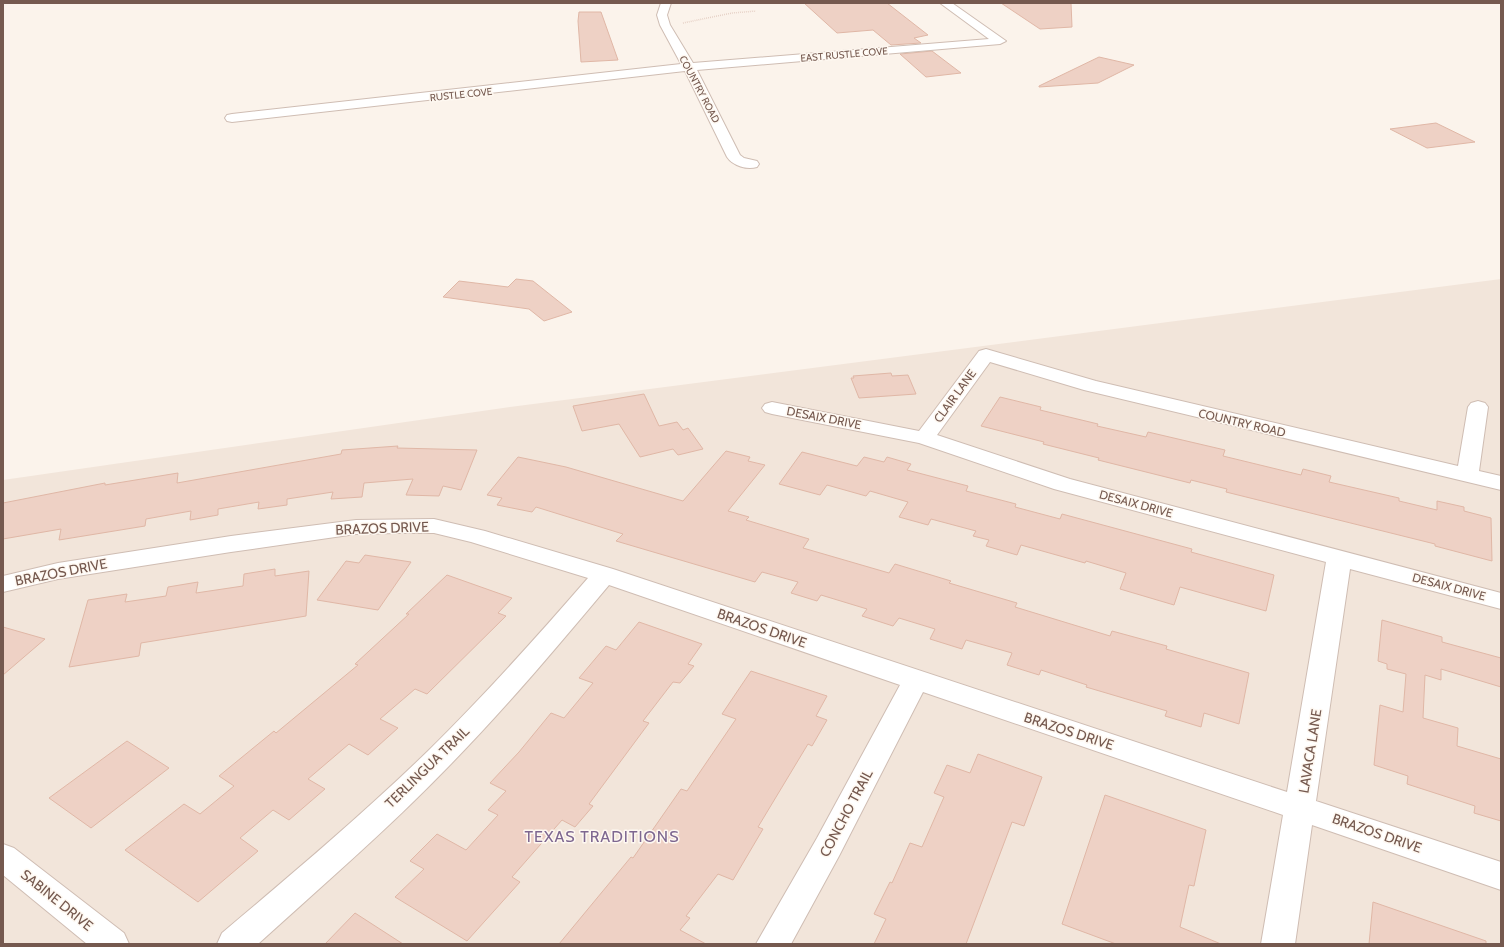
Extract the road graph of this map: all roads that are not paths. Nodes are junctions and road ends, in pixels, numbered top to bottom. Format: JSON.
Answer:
{"nodes":[{"id":1,"x":666,"y":3,"type":"edge"},
{"id":2,"x":945,"y":3,"type":"edge"},
{"id":3,"x":688,"y":67,"type":"junction"},
{"id":4,"x":232,"y":118,"type":"dead end"},
{"id":5,"x":752,"y":164,"type":"dead end"},
{"id":6,"x":986,"y":355,"type":"joint"},
{"id":7,"x":1478,"y":407,"type":"dead end"},
{"id":8,"x":772,"y":408,"type":"dead end"},
{"id":9,"x":924,"y":438,"type":"junction"},
{"id":10,"x":1467,"y":475,"type":"junction"},
{"id":11,"x":1501,"y":483,"type":"edge"},
{"id":12,"x":1339,"y":558,"type":"junction"},
{"id":13,"x":604,"y":575,"type":"junction"},
{"id":14,"x":3,"y":584,"type":"edge"},
{"id":15,"x":1501,"y":601,"type":"edge"},
{"id":16,"x":916,"y":680,"type":"junction"},
{"id":17,"x":1301,"y":808,"type":"junction"},
{"id":18,"x":3,"y":857,"type":"edge"},
{"id":19,"x":1501,"y":876,"type":"edge"},
{"id":20,"x":112,"y":944,"type":"edge"},
{"id":21,"x":234,"y":944,"type":"edge"},
{"id":22,"x":773,"y":944,"type":"edge"},
{"id":23,"x":1278,"y":944,"type":"edge"}],
"edges":[{"from":1,"to":3,"type":"street","name":"COUNTRY ROAD"},
{"from":2,"to":3,"type":"street","name":"EAST RUSTLE COVE"},
{"from":3,"to":4,"type":"street","name":"RUSTLE COVE"},
{"from":3,"to":5,"type":"street","name":"COUNTRY ROAD"},
{"from":6,"to":9,"type":"street","name":"CLAIR LANE"},
{"from":6,"to":10,"type":"street","name":"COUNTRY ROAD"},
{"from":7,"to":10,"type":"street"},
{"from":8,"to":9,"type":"street","name":"DESAIX DRIVE"},
{"from":9,"to":12,"type":"street","name":"DESAIX DRIVE"},
{"from":10,"to":11,"type":"street","name":"COUNTRY ROAD"},
{"from":12,"to":15,"type":"street","name":"DESAIX DRIVE"},
{"from":12,"to":17,"type":"street","name":"LAVACA LANE"},
{"from":13,"to":14,"type":"street","name":"BRAZOS DRIVE"},
{"from":13,"to":16,"type":"street","name":"BRAZOS DRIVE"},
{"from":13,"to":21,"type":"street","name":"TERLINGUA TRAIL"},
{"from":16,"to":17,"type":"street","name":"BRAZOS DRIVE"},
{"from":16,"to":22,"type":"street","name":"CONCHO TRAIL"},
{"from":17,"to":19,"type":"street","name":"BRAZOS DRIVE"},
{"from":17,"to":23,"type":"street","name":"LAVACA LANE"},
{"from":18,"to":20,"type":"street","name":"SABINE DRIVE"}]}
